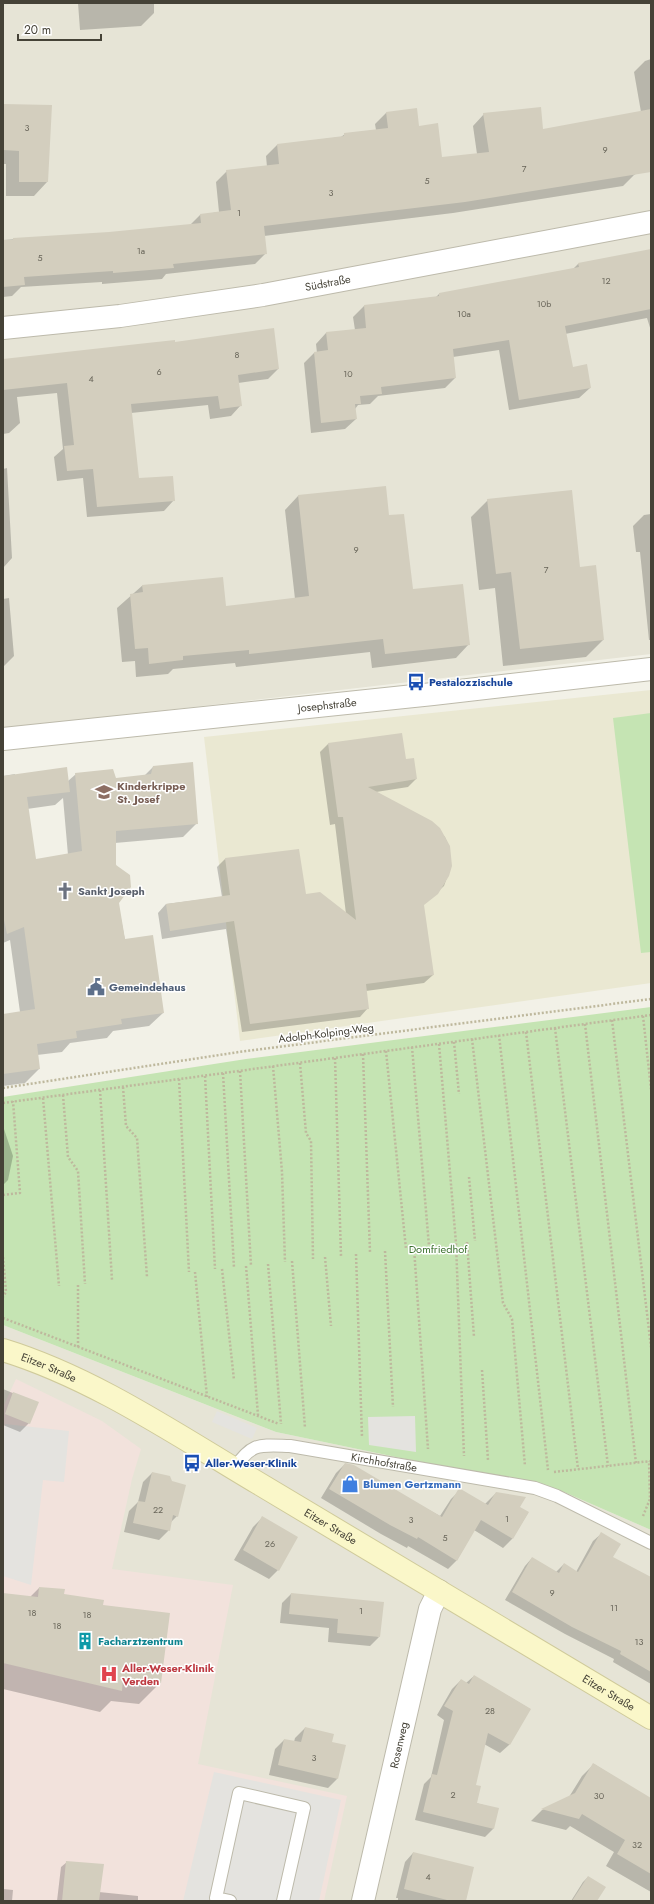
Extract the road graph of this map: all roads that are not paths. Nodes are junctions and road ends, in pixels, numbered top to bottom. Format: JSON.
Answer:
{"nodes":[{"id":1,"x":651,"y":222,"type":"edge"},
{"id":2,"x":3,"y":328,"type":"edge"},
{"id":3,"x":651,"y":669,"type":"edge"},
{"id":4,"x":3,"y":739,"type":"edge"},
{"id":5,"x":3,"y":1350,"type":"edge"},
{"id":6,"x":234,"y":1469,"type":"junction"},
{"id":7,"x":651,"y":1543,"type":"edge"},
{"id":8,"x":439,"y":1591,"type":"junction"},
{"id":9,"x":651,"y":1718,"type":"edge"},
{"id":10,"x":230,"y":1901,"type":"edge"},
{"id":11,"x":283,"y":1901,"type":"edge"},
{"id":12,"x":363,"y":1901,"type":"edge"}],
"edges":[{"from":1,"to":2,"type":"street","name":"Südstraße"},
{"from":3,"to":4,"type":"street","name":"Josephstraße"},
{"from":5,"to":6,"type":"main road","name":"Eitzer Straße"},
{"from":6,"to":7,"type":"lane","name":"Kirchhofstraße"},
{"from":6,"to":8,"type":"main road","name":"Eitzer Straße"},
{"from":8,"to":9,"type":"main road","name":"Eitzer Straße"},
{"from":8,"to":12,"type":"street","name":"Rosenweg"},
{"from":10,"to":11,"type":"lane"}]}
